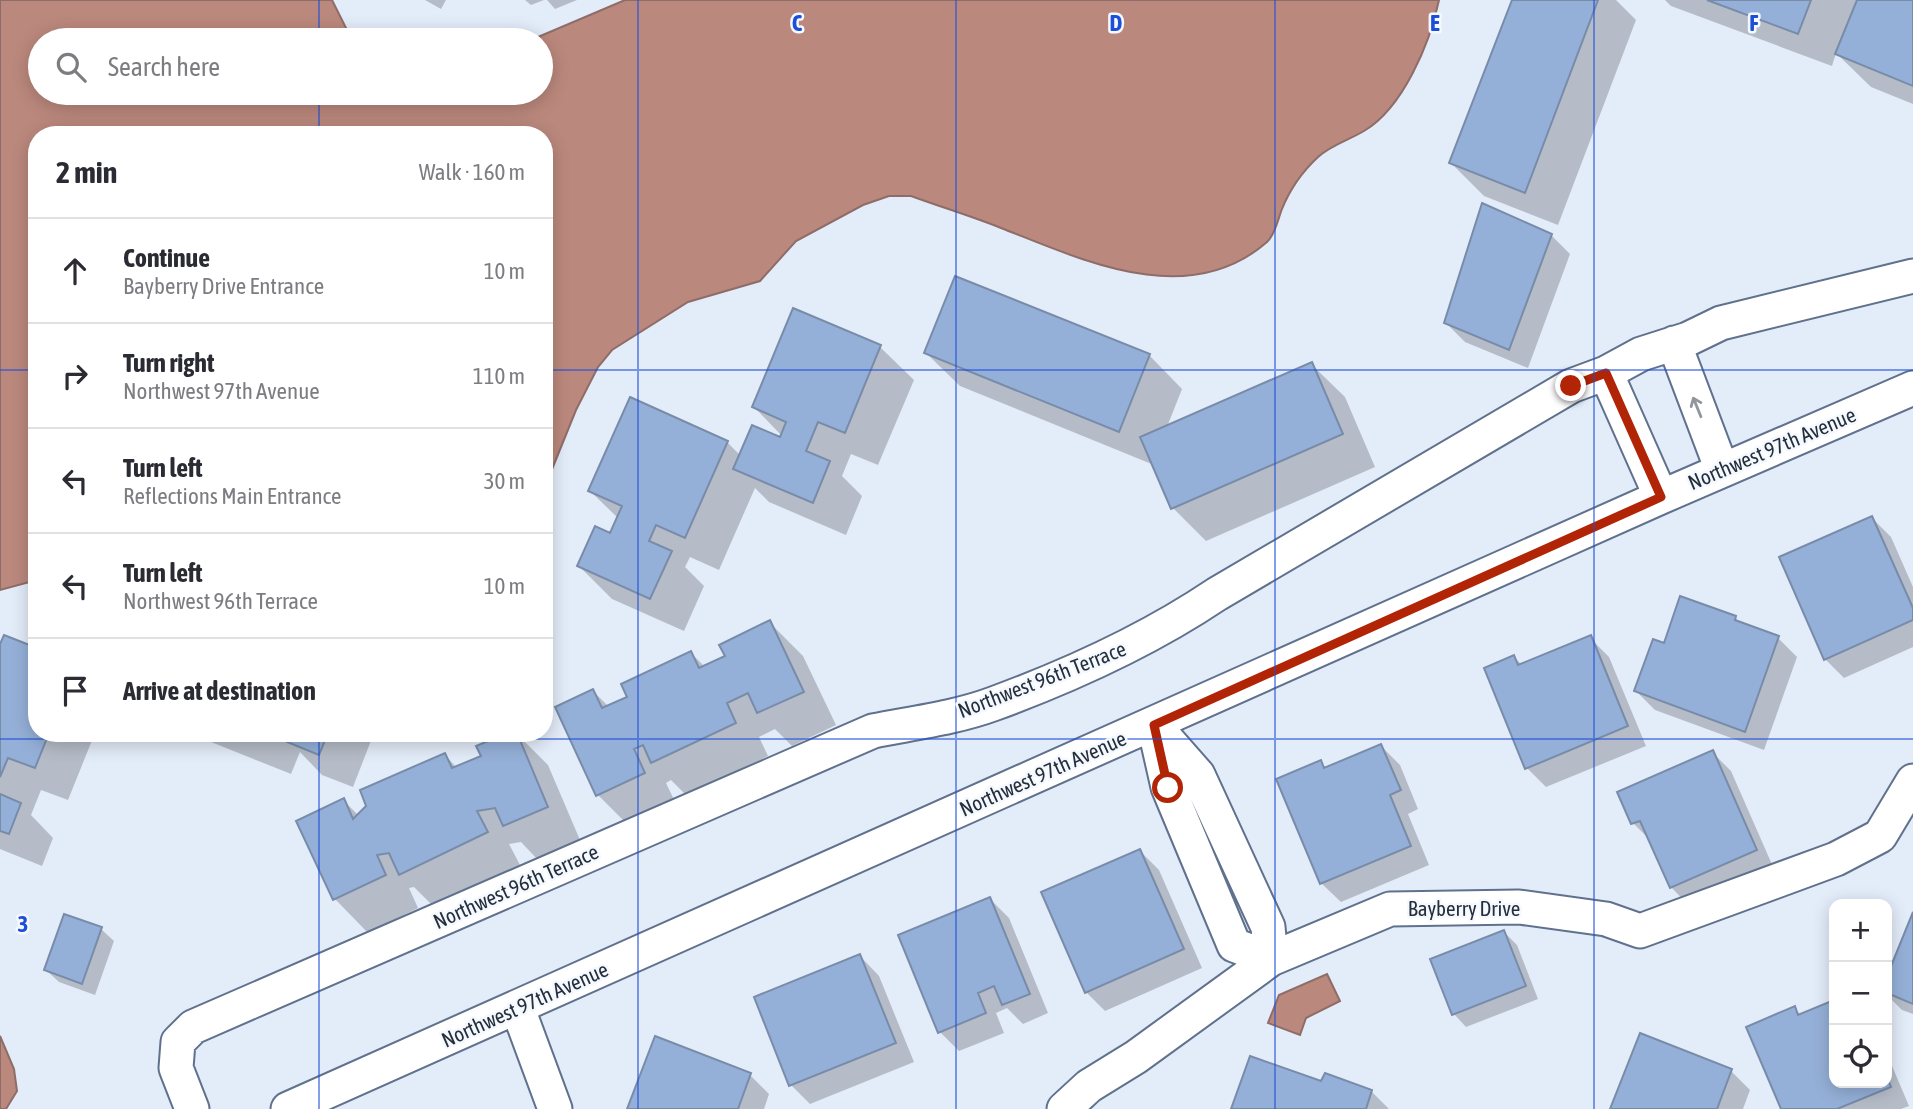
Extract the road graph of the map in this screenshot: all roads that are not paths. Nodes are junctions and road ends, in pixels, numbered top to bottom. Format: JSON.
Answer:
{"nodes":[{"id":1,"x":1913,"y":276,"type":"edge"},
{"id":2,"x":1674,"y":344,"type":"junction"},
{"id":3,"x":1606,"y":373,"type":"junction"},
{"id":4,"x":1913,"y":388,"type":"edge"},
{"id":5,"x":1722,"y":470,"type":"junction"},
{"id":6,"x":1661,"y":497,"type":"junction"},
{"id":7,"x":1154,"y":725,"type":"junction"},
{"id":8,"x":1913,"y":781,"type":"edge"},
{"id":9,"x":1271,"y":959,"type":"junction"},
{"id":10,"x":518,"y":1009,"type":"junction"},
{"id":11,"x":192,"y":1109,"type":"edge"},
{"id":12,"x":288,"y":1109,"type":"edge"},
{"id":13,"x":555,"y":1109,"type":"edge"},
{"id":14,"x":1064,"y":1109,"type":"edge"}],
"edges":[{"from":1,"to":2,"type":"street","name":"Northwest 96th Terrace"},
{"from":2,"to":3,"type":"street","name":"Northwest 96th Terrace"},
{"from":5,"to":2,"type":"street","one_way":true},
{"from":3,"to":6,"type":"street"},
{"from":3,"to":11,"type":"street","name":"Northwest 96th Terrace"},
{"from":4,"to":5,"type":"street","name":"Northwest 97th Avenue"},
{"from":5,"to":6,"type":"street","name":"Northwest 97th Avenue"},
{"from":6,"to":7,"type":"street","name":"Northwest 97th Avenue"},
{"from":7,"to":9,"type":"street"},
{"from":7,"to":10,"type":"street","name":"Northwest 97th Avenue"},
{"from":8,"to":9,"type":"street","name":"Bayberry Drive"},
{"from":9,"to":14,"type":"street","name":"Bayberry Drive"},
{"from":10,"to":12,"type":"street","name":"Northwest 97th Avenue"},
{"from":10,"to":13,"type":"street"}]}
